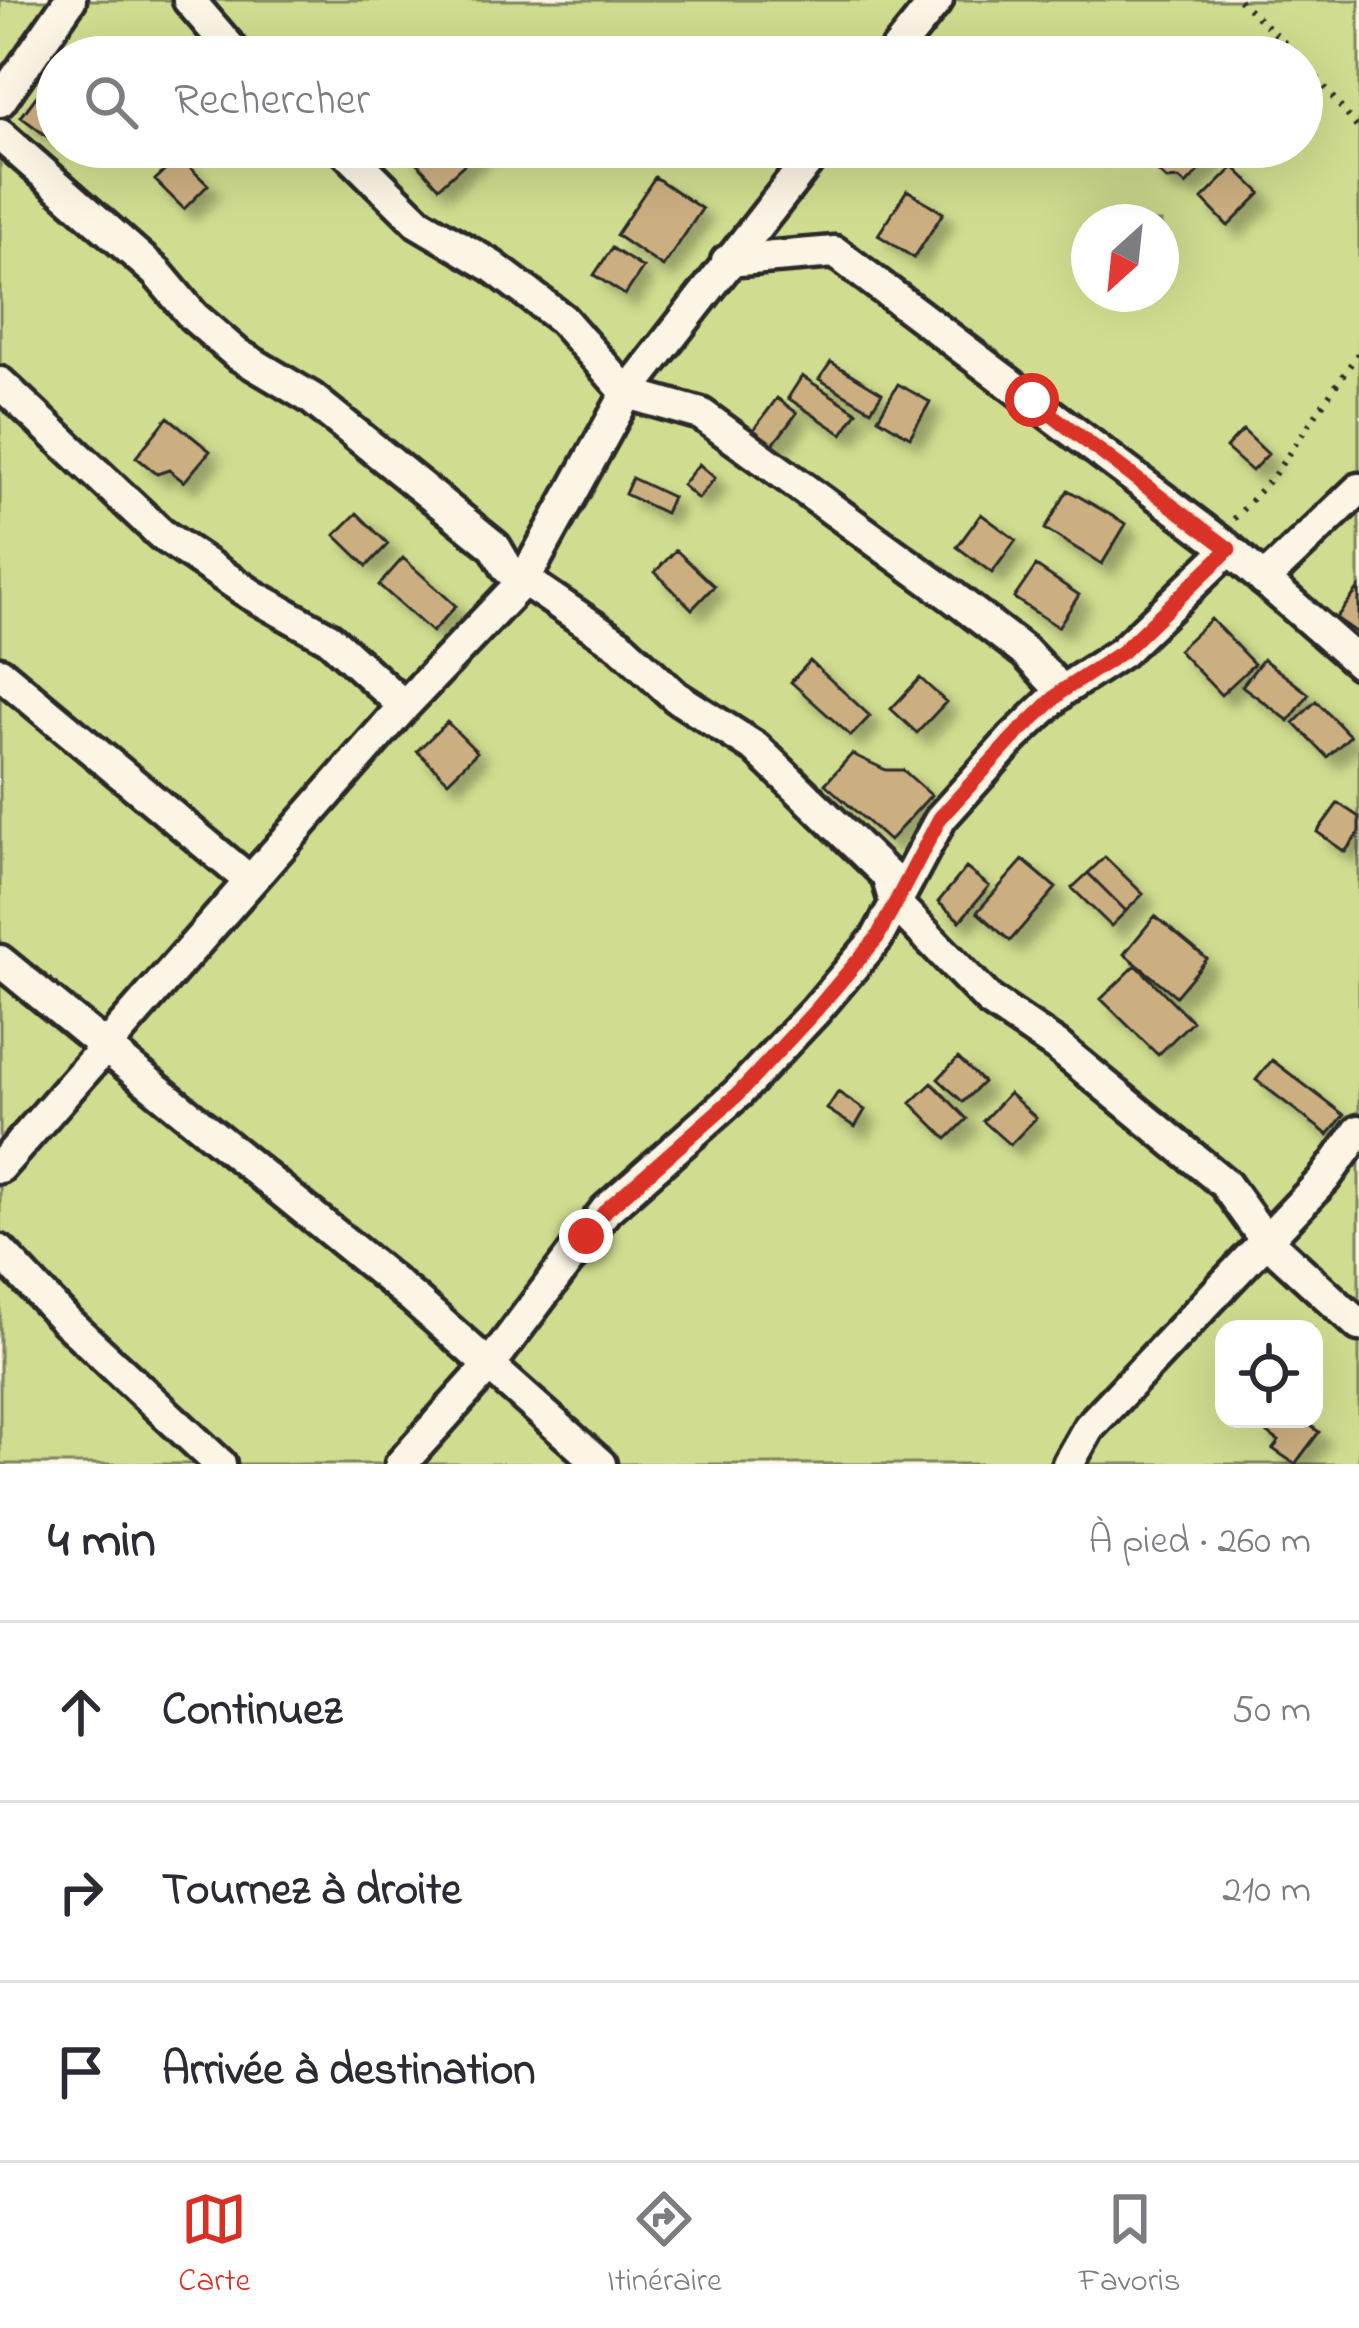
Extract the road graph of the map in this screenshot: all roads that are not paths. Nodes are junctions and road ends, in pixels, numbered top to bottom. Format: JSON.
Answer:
{"nodes":[{"id":1,"x":70,"y":0,"type":"edge"},
{"id":2,"x":189,"y":0,"type":"edge"},
{"id":3,"x":937,"y":0,"type":"edge"},
{"id":4,"x":45,"y":36,"type":"edge"},
{"id":5,"x":220,"y":36,"type":"edge"},
{"id":6,"x":908,"y":36,"type":"edge"},
{"id":7,"x":36,"y":49,"type":"edge"},
{"id":8,"x":0,"y":101,"type":"edge"},
{"id":9,"x":0,"y":135,"type":"edge"},
{"id":10,"x":36,"y":167,"type":"edge"},
{"id":11,"x":38,"y":168,"type":"edge"},
{"id":12,"x":364,"y":168,"type":"edge"},
{"id":13,"x":802,"y":168,"type":"edge"},
{"id":14,"x":727,"y":261,"type":"junction"},
{"id":15,"x":0,"y":383,"type":"edge"},
{"id":16,"x":627,"y":393,"type":"junction"},
{"id":17,"x":1359,"y":489,"type":"edge"},
{"id":18,"x":1223,"y":544,"type":"junction"},
{"id":19,"x":524,"y":580,"type":"junction"},
{"id":20,"x":1264,"y":580,"type":"junction"},
{"id":21,"x":1359,"y":663,"type":"edge"},
{"id":22,"x":0,"y":673,"type":"edge"},
{"id":23,"x":1062,"y":691,"type":"junction"},
{"id":24,"x":404,"y":706,"type":"junction"},
{"id":25,"x":250,"y":881,"type":"junction"},
{"id":26,"x":895,"y":903,"type":"junction"},
{"id":27,"x":0,"y":961,"type":"edge"},
{"id":28,"x":105,"y":1042,"type":"junction"},
{"id":29,"x":1359,"y":1131,"type":"edge"},
{"id":30,"x":0,"y":1167,"type":"edge"},
{"id":31,"x":1264,"y":1238,"type":"junction"},
{"id":32,"x":0,"y":1251,"type":"edge"},
{"id":33,"x":1359,"y":1325,"type":"edge"},
{"id":34,"x":489,"y":1366,"type":"junction"},
{"id":35,"x":220,"y":1464,"type":"edge"},
{"id":36,"x":401,"y":1464,"type":"edge"},
{"id":37,"x":600,"y":1464,"type":"edge"},
{"id":38,"x":1068,"y":1464,"type":"edge"}],
"edges":[{"from":1,"to":4,"type":"street"},
{"from":2,"to":5,"type":"street"},
{"from":3,"to":6,"type":"street"},
{"from":7,"to":8,"type":"street"},
{"from":9,"to":10,"type":"street"},
{"from":11,"to":19,"type":"street"},
{"from":12,"to":16,"type":"street"},
{"from":13,"to":14,"type":"street"},
{"from":14,"to":16,"type":"street"},
{"from":14,"to":18,"type":"street"},
{"from":15,"to":24,"type":"street"},
{"from":16,"to":19,"type":"street"},
{"from":16,"to":23,"type":"street"},
{"from":17,"to":20,"type":"street"},
{"from":18,"to":20,"type":"street"},
{"from":18,"to":23,"type":"street"},
{"from":19,"to":24,"type":"street"},
{"from":19,"to":26,"type":"street"},
{"from":20,"to":21,"type":"street"},
{"from":22,"to":25,"type":"street"},
{"from":23,"to":26,"type":"street"},
{"from":24,"to":25,"type":"street"},
{"from":25,"to":28,"type":"street"},
{"from":26,"to":31,"type":"street"},
{"from":26,"to":34,"type":"street"},
{"from":27,"to":28,"type":"street"},
{"from":28,"to":30,"type":"street"},
{"from":28,"to":34,"type":"street"},
{"from":29,"to":31,"type":"street"},
{"from":31,"to":33,"type":"street"},
{"from":31,"to":38,"type":"street"},
{"from":32,"to":35,"type":"street"},
{"from":34,"to":36,"type":"street"},
{"from":34,"to":37,"type":"street"}]}
